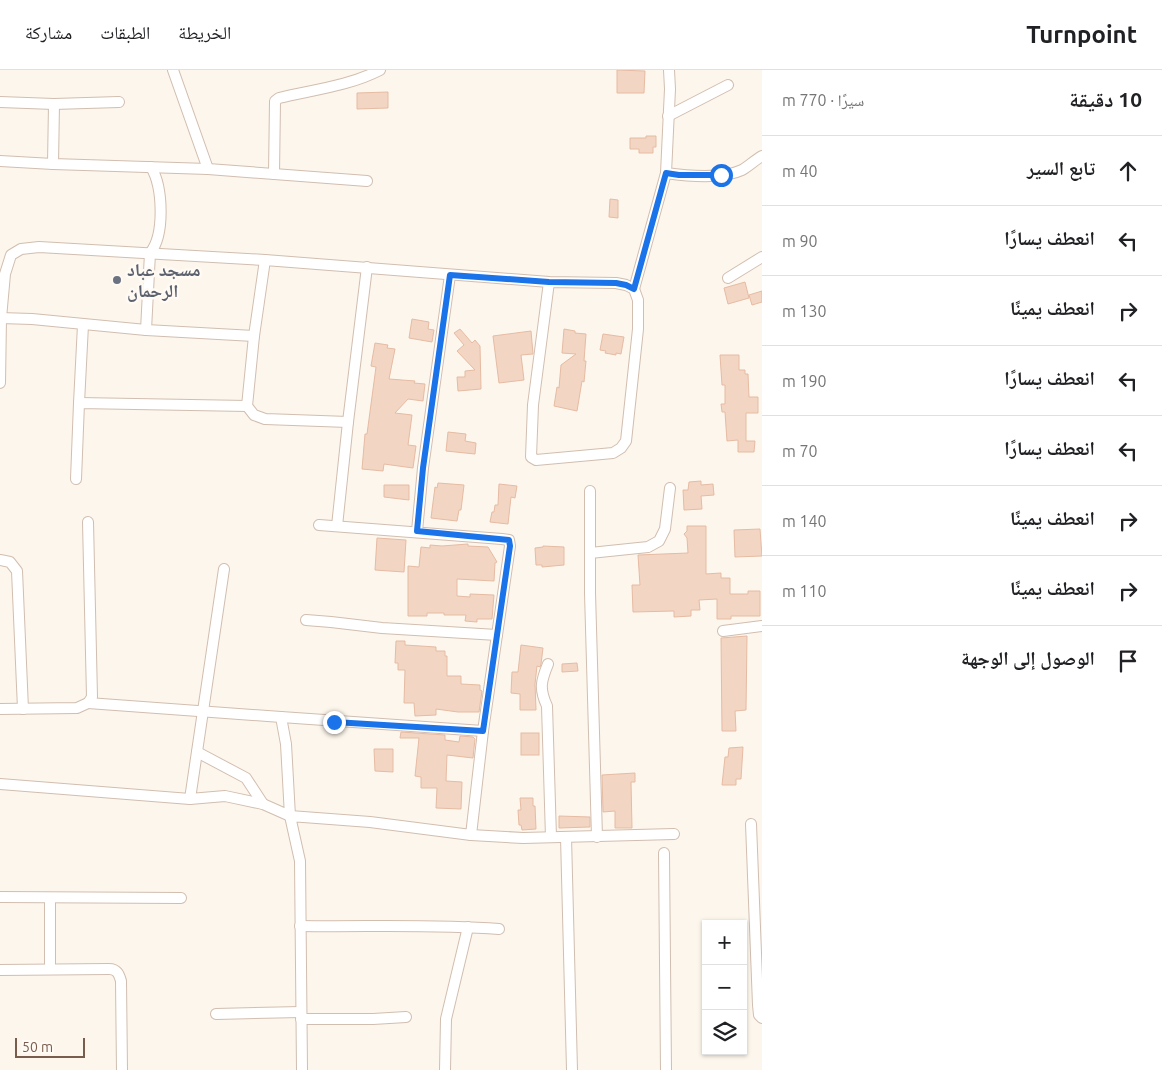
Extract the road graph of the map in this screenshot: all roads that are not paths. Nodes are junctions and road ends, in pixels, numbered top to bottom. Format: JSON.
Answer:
{"nodes":[{"id":1,"x":173,"y":70,"type":"edge"},
{"id":2,"x":380,"y":70,"type":"edge"},
{"id":3,"x":669,"y":70,"type":"edge"},
{"id":4,"x":728,"y":85,"type":"dead end"},
{"id":5,"x":0,"y":102,"type":"edge"},
{"id":6,"x":119,"y":102,"type":"dead end"},
{"id":7,"x":54,"y":104,"type":"junction"},
{"id":8,"x":668,"y":116,"type":"junction"},
{"id":9,"x":762,"y":156,"type":"edge"},
{"id":10,"x":0,"y":161,"type":"edge"},
{"id":11,"x":53,"y":164,"type":"junction"},
{"id":12,"x":151,"y":167,"type":"junction"},
{"id":13,"x":208,"y":169,"type":"junction"},
{"id":14,"x":666,"y":173,"type":"junction"},
{"id":15,"x":274,"y":174,"type":"junction"},
{"id":16,"x":367,"y":181,"type":"dead end"},
{"id":17,"x":150,"y":253,"type":"junction"},
{"id":18,"x":762,"y":257,"type":"edge"},
{"id":19,"x":265,"y":260,"type":"junction"},
{"id":20,"x":367,"y":267,"type":"junction"},
{"id":21,"x":450,"y":275,"type":"junction"},
{"id":22,"x":728,"y":278,"type":"dead end"},
{"id":23,"x":549,"y":282,"type":"junction"},
{"id":24,"x":634,"y":289,"type":"junction"},
{"id":25,"x":0,"y":318,"type":"edge"},
{"id":26,"x":83,"y":325,"type":"junction"},
{"id":27,"x":146,"y":330,"type":"junction"},
{"id":28,"x":254,"y":336,"type":"junction"},
{"id":29,"x":0,"y":383,"type":"edge"},
{"id":30,"x":79,"y":403,"type":"junction"},
{"id":31,"x":247,"y":406,"type":"junction"},
{"id":32,"x":348,"y":422,"type":"junction"},
{"id":33,"x":76,"y":479,"type":"dead end"},
{"id":34,"x":670,"y":488,"type":"dead end"},
{"id":35,"x":590,"y":491,"type":"dead end"},
{"id":36,"x":88,"y":522,"type":"dead end"},
{"id":37,"x":319,"y":524,"type":"dead end"},
{"id":38,"x":337,"y":526,"type":"junction"},
{"id":39,"x":417,"y":531,"type":"junction"},
{"id":40,"x":590,"y":553,"type":"junction"},
{"id":41,"x":0,"y":560,"type":"edge"},
{"id":42,"x":224,"y":569,"type":"dead end"},
{"id":43,"x":306,"y":620,"type":"dead end"},
{"id":44,"x":762,"y":626,"type":"edge"},
{"id":45,"x":722,"y":630,"type":"dead end"},
{"id":46,"x":497,"y":635,"type":"junction"},
{"id":47,"x":548,"y":664,"type":"dead end"},
{"id":48,"x":88,"y":703,"type":"junction"},
{"id":49,"x":0,"y":709,"type":"edge"},
{"id":50,"x":23,"y":710,"type":"junction"},
{"id":51,"x":203,"y":712,"type":"junction"},
{"id":52,"x":281,"y":717,"type":"junction"},
{"id":53,"x":483,"y":731,"type":"junction"},
{"id":54,"x":197,"y":752,"type":"junction"},
{"id":55,"x":0,"y":784,"type":"edge"},
{"id":56,"x":190,"y":799,"type":"junction"},
{"id":57,"x":263,"y":804,"type":"junction"},
{"id":58,"x":290,"y":816,"type":"junction"},
{"id":59,"x":751,"y":824,"type":"dead end"},
{"id":60,"x":674,"y":834,"type":"dead end"},
{"id":61,"x":471,"y":835,"type":"junction"},
{"id":62,"x":552,"y":837,"type":"junction"},
{"id":63,"x":566,"y":837,"type":"junction"},
{"id":64,"x":597,"y":837,"type":"junction"},
{"id":65,"x":664,"y":853,"type":"dead end"},
{"id":66,"x":0,"y":898,"type":"edge"},
{"id":67,"x":50,"y":898,"type":"junction"},
{"id":68,"x":180,"y":898,"type":"dead end"},
{"id":69,"x":300,"y":926,"type":"junction"},
{"id":70,"x":468,"y":927,"type":"junction"},
{"id":71,"x":499,"y":929,"type":"dead end"},
{"id":72,"x":50,"y":968,"type":"junction"},
{"id":73,"x":0,"y":970,"type":"edge"},
{"id":74,"x":216,"y":1014,"type":"dead end"},
{"id":75,"x":301,"y":1015,"type":"junction"},
{"id":76,"x":406,"y":1016,"type":"dead end"},
{"id":77,"x":762,"y":1018,"type":"edge"},
{"id":78,"x":122,"y":1070,"type":"edge"},
{"id":79,"x":302,"y":1070,"type":"edge"},
{"id":80,"x":445,"y":1070,"type":"edge"},
{"id":81,"x":572,"y":1070,"type":"edge"},
{"id":82,"x":666,"y":1070,"type":"edge"}],
"edges":[{"from":1,"to":13,"type":"street"},
{"from":2,"to":15,"type":"street"},
{"from":3,"to":8,"type":"street"},
{"from":4,"to":8,"type":"street"},
{"from":5,"to":7,"type":"street"},
{"from":6,"to":7,"type":"street"},
{"from":7,"to":11,"type":"street"},
{"from":8,"to":14,"type":"street"},
{"from":9,"to":14,"type":"street"},
{"from":10,"to":11,"type":"street"},
{"from":11,"to":12,"type":"street"},
{"from":12,"to":13,"type":"street"},
{"from":12,"to":17,"type":"street"},
{"from":13,"to":15,"type":"street"},
{"from":14,"to":24,"type":"street"},
{"from":15,"to":16,"type":"street"},
{"from":17,"to":19,"type":"street"},
{"from":17,"to":25,"type":"street"},
{"from":17,"to":27,"type":"street"},
{"from":18,"to":22,"type":"street"},
{"from":19,"to":20,"type":"street"},
{"from":19,"to":28,"type":"street"},
{"from":20,"to":21,"type":"street"},
{"from":20,"to":32,"type":"street"},
{"from":21,"to":23,"type":"street"},
{"from":21,"to":39,"type":"street"},
{"from":23,"to":24,"type":"street"},
{"from":23,"to":24,"type":"street"},
{"from":25,"to":26,"type":"street"},
{"from":25,"to":29,"type":"street"},
{"from":26,"to":27,"type":"street"},
{"from":26,"to":30,"type":"street"},
{"from":27,"to":28,"type":"street"},
{"from":28,"to":31,"type":"street"},
{"from":30,"to":31,"type":"street"},
{"from":30,"to":33,"type":"street"},
{"from":31,"to":32,"type":"street"},
{"from":32,"to":38,"type":"street"},
{"from":34,"to":40,"type":"street"},
{"from":35,"to":40,"type":"street"},
{"from":36,"to":48,"type":"street"},
{"from":37,"to":38,"type":"street"},
{"from":38,"to":39,"type":"street"},
{"from":39,"to":46,"type":"street"},
{"from":40,"to":64,"type":"street"},
{"from":41,"to":50,"type":"street"},
{"from":42,"to":51,"type":"street"},
{"from":43,"to":46,"type":"street"},
{"from":44,"to":45,"type":"street"},
{"from":46,"to":53,"type":"street"},
{"from":47,"to":62,"type":"street"},
{"from":48,"to":50,"type":"street"},
{"from":48,"to":51,"type":"street"},
{"from":49,"to":50,"type":"street"},
{"from":51,"to":52,"type":"street"},
{"from":51,"to":54,"type":"street"},
{"from":52,"to":53,"type":"street"},
{"from":52,"to":58,"type":"street"},
{"from":53,"to":61,"type":"street"},
{"from":54,"to":56,"type":"street"},
{"from":54,"to":57,"type":"street"},
{"from":55,"to":56,"type":"street"},
{"from":56,"to":57,"type":"street"},
{"from":57,"to":58,"type":"street"},
{"from":58,"to":61,"type":"street"},
{"from":58,"to":69,"type":"street"},
{"from":59,"to":77,"type":"street"},
{"from":60,"to":64,"type":"street"},
{"from":61,"to":62,"type":"street"},
{"from":62,"to":63,"type":"street"},
{"from":63,"to":64,"type":"street"},
{"from":63,"to":81,"type":"street"},
{"from":65,"to":82,"type":"street"},
{"from":66,"to":67,"type":"street"},
{"from":67,"to":68,"type":"street"},
{"from":67,"to":72,"type":"street"},
{"from":69,"to":70,"type":"street"},
{"from":69,"to":75,"type":"street"},
{"from":70,"to":71,"type":"street"},
{"from":70,"to":80,"type":"street"},
{"from":72,"to":73,"type":"street"},
{"from":72,"to":78,"type":"street"},
{"from":74,"to":75,"type":"street"},
{"from":75,"to":76,"type":"street"},
{"from":75,"to":79,"type":"street"}]}
